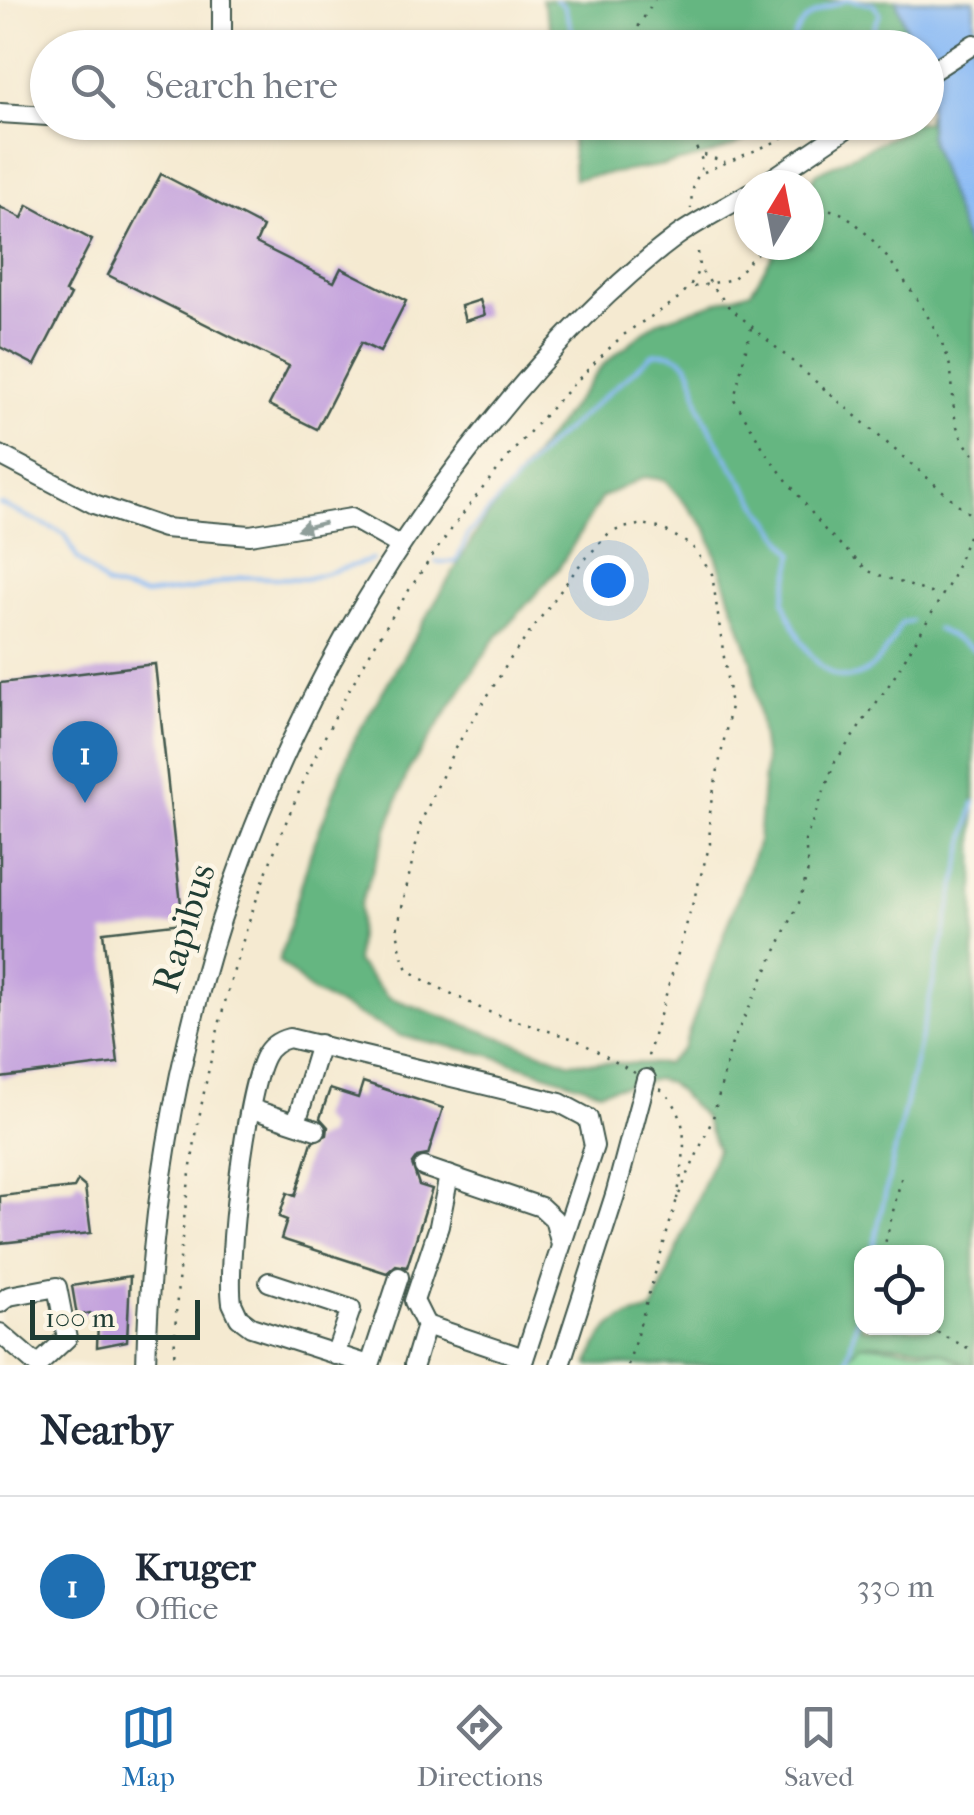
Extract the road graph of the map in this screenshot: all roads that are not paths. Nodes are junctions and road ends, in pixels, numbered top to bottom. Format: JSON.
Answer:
{"nodes":[{"id":1,"x":222,"y":0,"type":"edge"},
{"id":2,"x":222,"y":30,"type":"edge"},
{"id":3,"x":974,"y":44,"type":"edge"},
{"id":4,"x":944,"y":64,"type":"edge"},
{"id":5,"x":0,"y":114,"type":"edge"},
{"id":6,"x":30,"y":115,"type":"edge"},
{"id":7,"x":831,"y":140,"type":"edge"},
{"id":8,"x":785,"y":170,"type":"edge"},
{"id":9,"x":734,"y":203,"type":"edge"},
{"id":10,"x":0,"y":455,"type":"edge"},
{"id":11,"x":400,"y":545,"type":"junction"},
{"id":12,"x":320,"y":1044,"type":"junction"},
{"id":13,"x":646,"y":1079,"type":"road end"},
{"id":14,"x":252,"y":1109,"type":"junction"},
{"id":15,"x":296,"y":1123,"type":"junction"},
{"id":16,"x":316,"y":1130,"type":"dead end"},
{"id":17,"x":424,"y":1166,"type":"dead end"},
{"id":18,"x":449,"y":1175,"type":"junction"},
{"id":19,"x":561,"y":1245,"type":"junction"},
{"id":20,"x":399,"y":1277,"type":"dead end"},
{"id":21,"x":269,"y":1282,"type":"dead end"},
{"id":22,"x":0,"y":1303,"type":"edge"},
{"id":23,"x":426,"y":1325,"type":"junction"},
{"id":24,"x":0,"y":1333,"type":"edge"},
{"id":25,"x":335,"y":1354,"type":"junction"},
{"id":26,"x":523,"y":1362,"type":"edge"},
{"id":27,"x":38,"y":1365,"type":"edge"},
{"id":28,"x":146,"y":1365,"type":"edge"},
{"id":29,"x":370,"y":1365,"type":"edge"},
{"id":30,"x":414,"y":1365,"type":"edge"},
{"id":31,"x":560,"y":1365,"type":"edge"}],
"edges":[{"from":1,"to":2,"type":"street"},
{"from":3,"to":4,"type":"street"},
{"from":5,"to":6,"type":"street"},
{"from":7,"to":8,"type":"street"},
{"from":9,"to":11,"type":"street","name":"Rapibus"},
{"from":11,"to":10,"type":"street","one_way":true},
{"from":11,"to":28,"type":"street","name":"Rapibus"},
{"from":12,"to":14,"type":"street"},
{"from":12,"to":15,"type":"street"},
{"from":12,"to":19,"type":"street"},
{"from":13,"to":31,"type":"street"},
{"from":14,"to":15,"type":"street"},
{"from":14,"to":25,"type":"street"},
{"from":15,"to":16,"type":"street"},
{"from":17,"to":18,"type":"street"},
{"from":18,"to":19,"type":"street"},
{"from":18,"to":23,"type":"street"},
{"from":19,"to":26,"type":"street"},
{"from":20,"to":29,"type":"street"},
{"from":21,"to":25,"type":"street"},
{"from":22,"to":27,"type":"street"},
{"from":23,"to":26,"type":"street"},
{"from":23,"to":30,"type":"street"},
{"from":24,"to":27,"type":"street"},
{"from":25,"to":29,"type":"street"}]}
